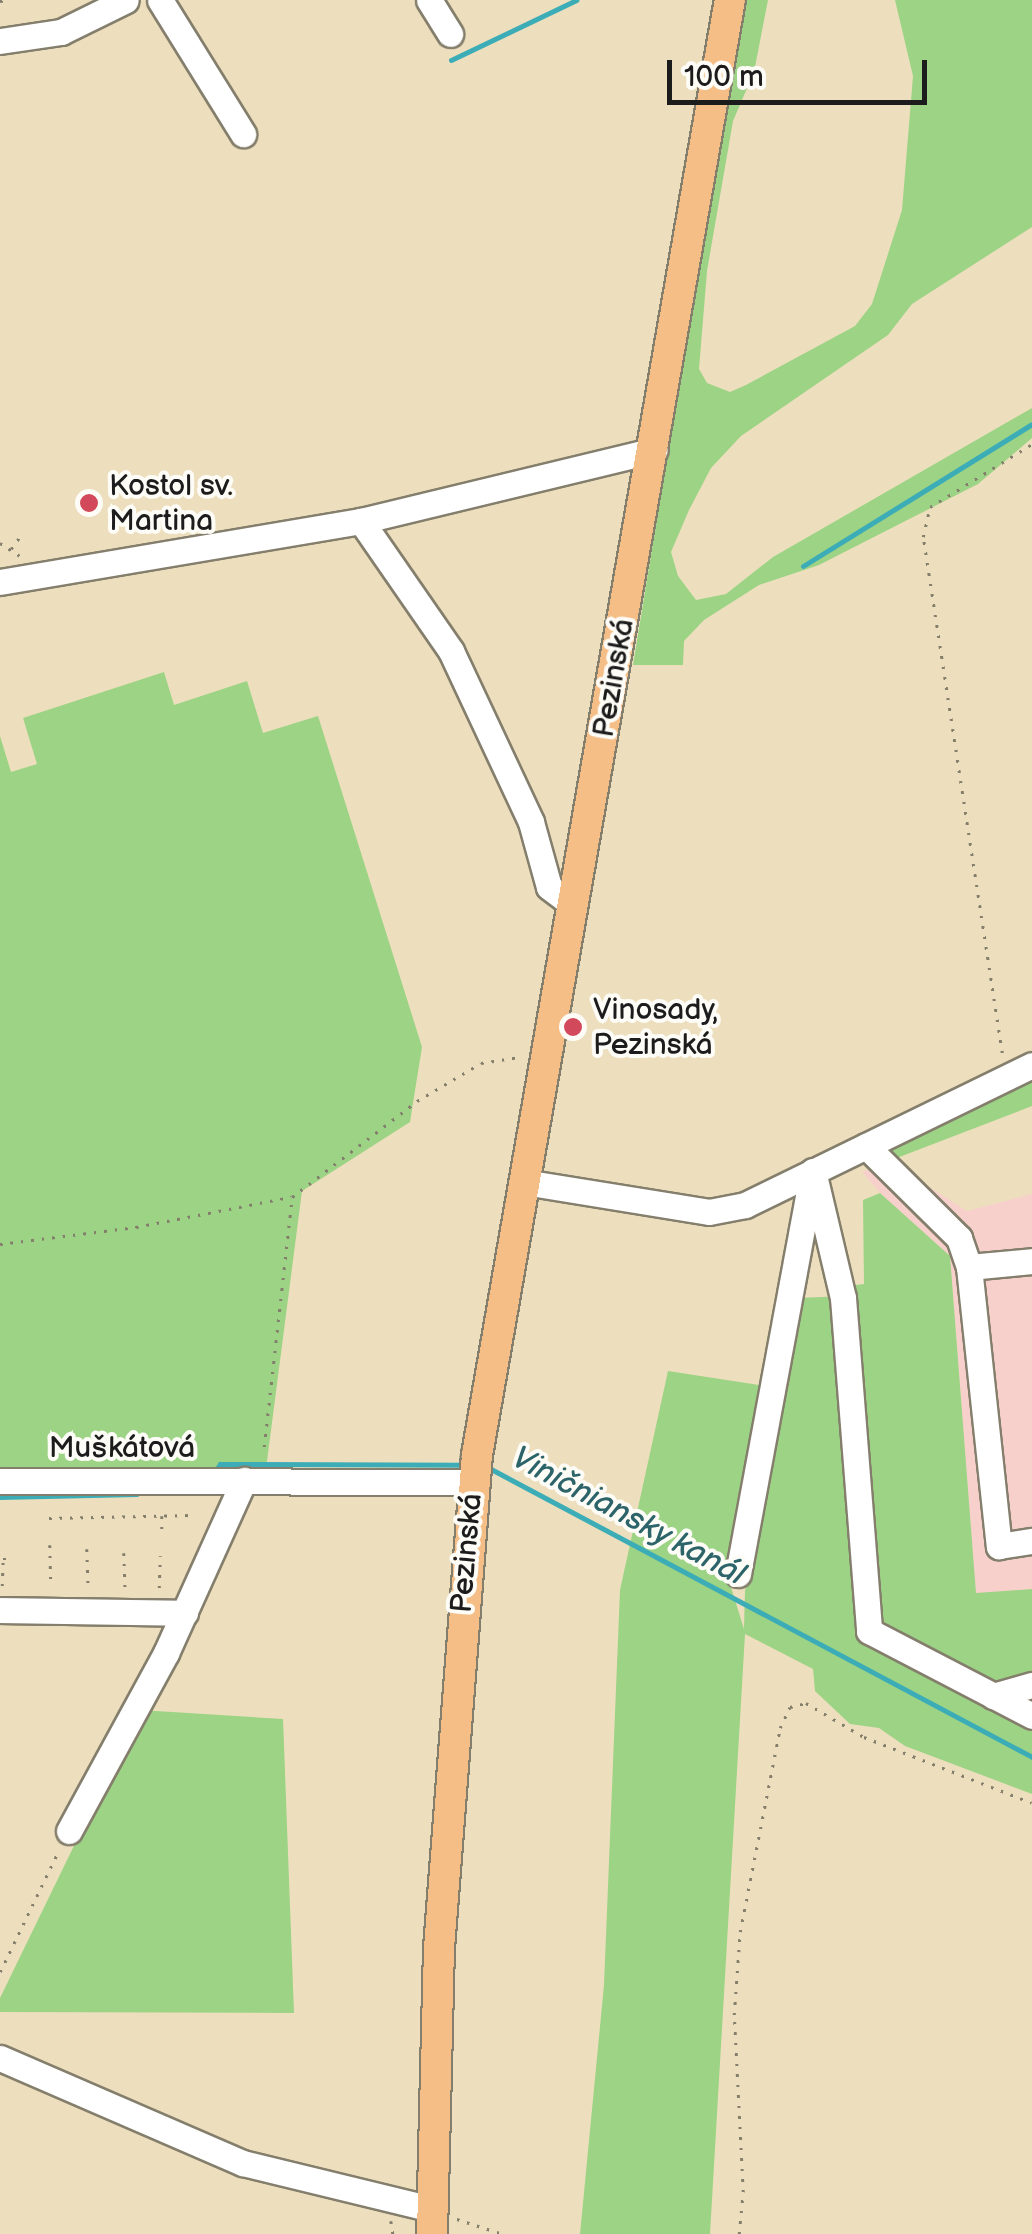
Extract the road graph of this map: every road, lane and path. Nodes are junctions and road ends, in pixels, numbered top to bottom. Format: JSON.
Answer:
{"nodes":[{"id":1,"x":10,"y":0,"type":"edge"},
{"id":2,"x":126,"y":0,"type":"edge"},
{"id":3,"x":160,"y":0,"type":"edge"},
{"id":4,"x":428,"y":0,"type":"edge"},
{"id":5,"x":730,"y":0,"type":"edge"},
{"id":6,"x":0,"y":1,"type":"edge"},
{"id":7,"x":450,"y":34,"type":"dead end"},
{"id":8,"x":0,"y":41,"type":"edge"},
{"id":9,"x":243,"y":134,"type":"dead end"},
{"id":10,"x":1032,"y":444,"type":"edge"},
{"id":11,"x":656,"y":450,"type":"junction"},
{"id":12,"x":361,"y":521,"type":"junction"},
{"id":13,"x":21,"y":535,"type":"dead end"},
{"id":14,"x":10,"y":550,"type":"dead end"},
{"id":15,"x":0,"y":582,"type":"edge"},
{"id":16,"x":573,"y":905,"type":"junction"},
{"id":17,"x":546,"y":1058,"type":"junction"},
{"id":18,"x":1032,"y":1065,"type":"edge"},
{"id":19,"x":1006,"y":1078,"type":"junction"},
{"id":20,"x":866,"y":1146,"type":"junction"},
{"id":21,"x":813,"y":1171,"type":"junction"},
{"id":22,"x":524,"y":1182,"type":"junction"},
{"id":23,"x":292,"y":1197,"type":"junction"},
{"id":24,"x":0,"y":1244,"type":"edge"},
{"id":25,"x":1032,"y":1261,"type":"edge"},
{"id":26,"x":969,"y":1267,"type":"junction"},
{"id":27,"x":264,"y":1446,"type":"dead end"},
{"id":28,"x":475,"y":1469,"type":"junction"},
{"id":29,"x":244,"y":1480,"type":"junction"},
{"id":30,"x":0,"y":1481,"type":"edge"},
{"id":31,"x":86,"y":1515,"type":"junction"},
{"id":32,"x":125,"y":1515,"type":"junction"},
{"id":33,"x":192,"y":1515,"type":"dead end"},
{"id":34,"x":162,"y":1516,"type":"junction"},
{"id":35,"x":49,"y":1518,"type":"dead end"},
{"id":36,"x":86,"y":1522,"type":"dead end"},
{"id":37,"x":124,"y":1526,"type":"dead end"},
{"id":38,"x":162,"y":1529,"type":"dead end"},
{"id":39,"x":1032,"y":1542,"type":"edge"},
{"id":40,"x":50,"y":1545,"type":"dead end"},
{"id":41,"x":87,"y":1549,"type":"dead end"},
{"id":42,"x":124,"y":1553,"type":"dead end"},
{"id":43,"x":160,"y":1556,"type":"dead end"},
{"id":44,"x":12,"y":1559,"type":"dead end"},
{"id":45,"x":40,"y":1559,"type":"dead end"},
{"id":46,"x":50,"y":1559,"type":"junction"},
{"id":47,"x":738,"y":1574,"type":"dead end"},
{"id":48,"x":51,"y":1586,"type":"dead end"},
{"id":49,"x":88,"y":1587,"type":"dead end"},
{"id":50,"x":125,"y":1587,"type":"dead end"},
{"id":51,"x":160,"y":1588,"type":"dead end"},
{"id":52,"x":1,"y":1598,"type":"edge"},
{"id":53,"x":184,"y":1614,"type":"junction"},
{"id":54,"x":1032,"y":1685,"type":"edge"},
{"id":55,"x":993,"y":1696,"type":"junction"},
{"id":56,"x":1032,"y":1716,"type":"edge"},
{"id":57,"x":1032,"y":1803,"type":"edge"},
{"id":58,"x":69,"y":1832,"type":"joint"},
{"id":59,"x":0,"y":1972,"type":"edge"},
{"id":60,"x":0,"y":2058,"type":"edge"},
{"id":61,"x":432,"y":2222,"type":"edge"},
{"id":62,"x":503,"y":2234,"type":"edge"},
{"id":63,"x":738,"y":2234,"type":"edge"}],
"edges":[{"from":1,"to":6,"type":"path"},
{"from":2,"to":8,"type":"street"},
{"from":3,"to":9,"type":"street"},
{"from":4,"to":7,"type":"street"},
{"from":5,"to":11,"type":"main road","name":"Pezinská"},
{"from":10,"to":19,"type":"path"},
{"from":11,"to":12,"type":"street"},
{"from":11,"to":16,"type":"main road","name":"Pezinská"},
{"from":12,"to":15,"type":"street"},
{"from":12,"to":16,"type":"street"},
{"from":13,"to":14,"type":"path"},
{"from":16,"to":17,"type":"main road","name":"Pezinská"},
{"from":17,"to":22,"type":"main road","name":"Pezinská"},
{"from":17,"to":23,"type":"path"},
{"from":18,"to":19,"type":"street"},
{"from":19,"to":20,"type":"street"},
{"from":20,"to":21,"type":"street"},
{"from":20,"to":26,"type":"street"},
{"from":21,"to":22,"type":"street"},
{"from":21,"to":47,"type":"street"},
{"from":21,"to":55,"type":"street"},
{"from":22,"to":28,"type":"main road","name":"Pezinská"},
{"from":23,"to":24,"type":"path"},
{"from":23,"to":27,"type":"path"},
{"from":25,"to":26,"type":"street"},
{"from":26,"to":39,"type":"street"},
{"from":28,"to":29,"type":"street","name":"Muškátová"},
{"from":28,"to":61,"type":"main road","name":"Pezinská"},
{"from":29,"to":30,"type":"street","name":"Muškátová"},
{"from":29,"to":53,"type":"street"},
{"from":31,"to":32,"type":"path"},
{"from":31,"to":35,"type":"path"},
{"from":31,"to":36,"type":"path"},
{"from":32,"to":34,"type":"path"},
{"from":32,"to":37,"type":"path"},
{"from":33,"to":34,"type":"path"},
{"from":34,"to":38,"type":"path"},
{"from":40,"to":46,"type":"path"},
{"from":41,"to":49,"type":"path"},
{"from":42,"to":50,"type":"path"},
{"from":43,"to":51,"type":"path"},
{"from":44,"to":52,"type":"path"},
{"from":45,"to":46,"type":"path"},
{"from":46,"to":48,"type":"path"},
{"from":52,"to":53,"type":"street"},
{"from":53,"to":58,"type":"street"},
{"from":54,"to":55,"type":"street"},
{"from":55,"to":56,"type":"street"},
{"from":57,"to":63,"type":"path"},
{"from":58,"to":59,"type":"path"},
{"from":60,"to":61,"type":"street"},
{"from":61,"to":62,"type":"path"}]}
